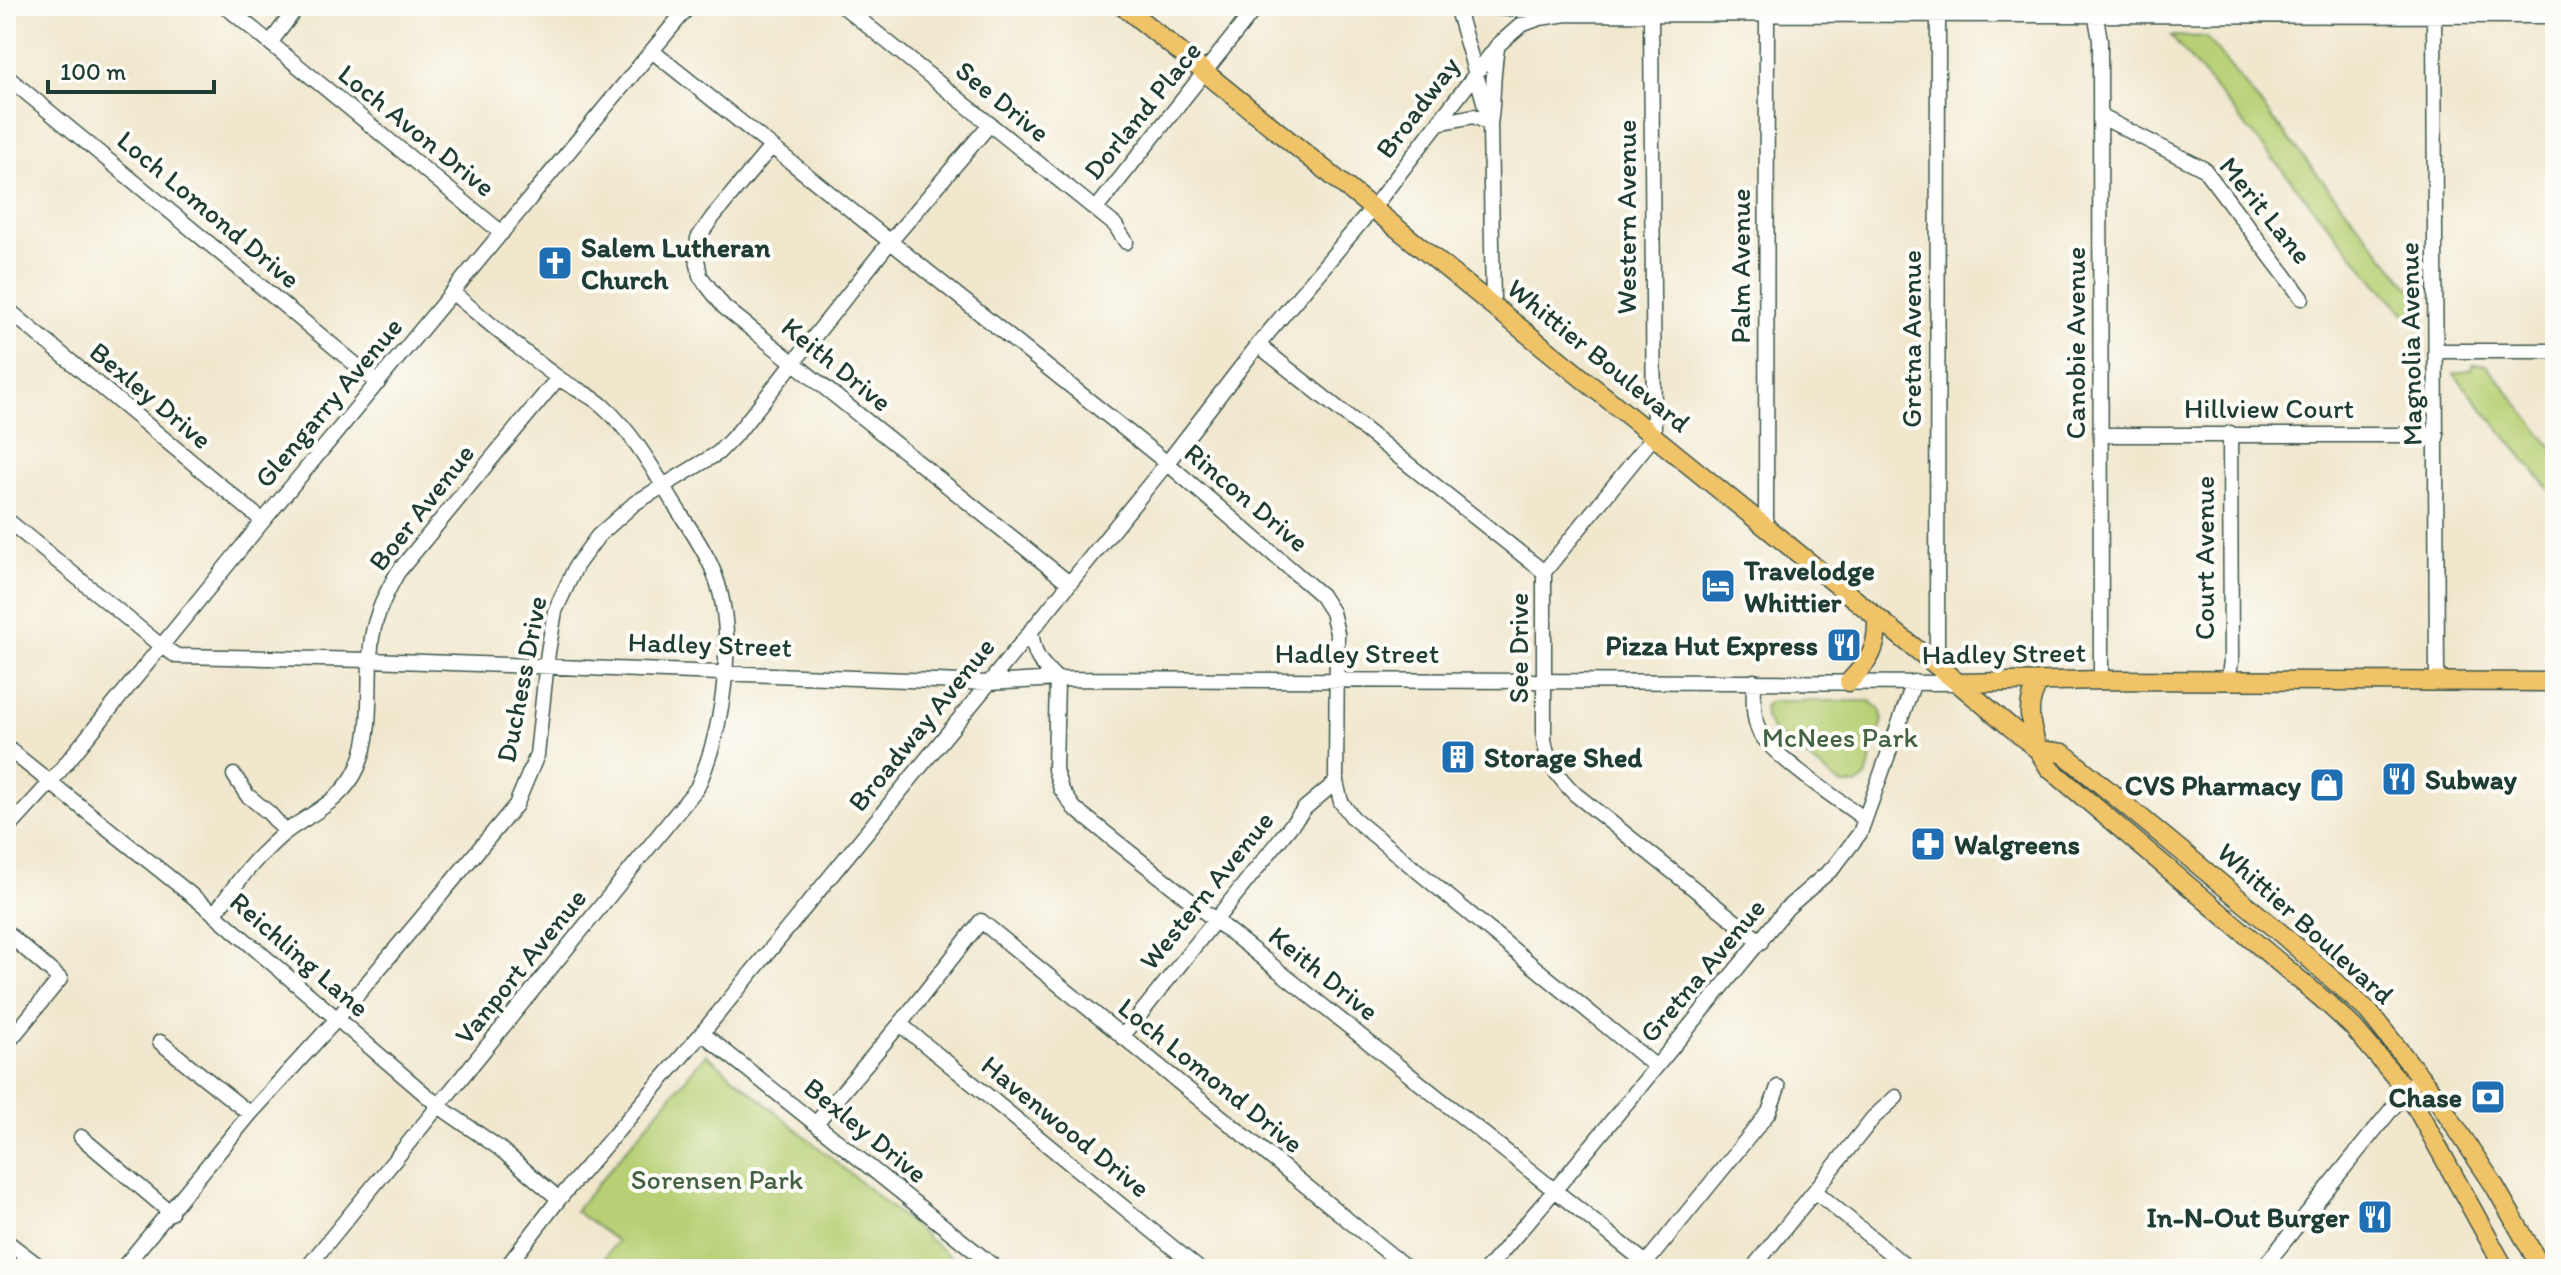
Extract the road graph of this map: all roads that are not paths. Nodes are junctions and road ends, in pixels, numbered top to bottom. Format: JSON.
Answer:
{"nodes":[{"id":1,"x":225,"y":6,"type":"edge"},
{"id":2,"x":298,"y":6,"type":"edge"},
{"id":3,"x":689,"y":6,"type":"edge"},
{"id":4,"x":843,"y":6,"type":"edge"},
{"id":5,"x":1123,"y":6,"type":"edge"},
{"id":6,"x":1257,"y":6,"type":"edge"},
{"id":7,"x":1456,"y":6,"type":"edge"},
{"id":8,"x":1478,"y":6,"type":"edge"},
{"id":9,"x":1606,"y":10,"type":"edge"},
{"id":10,"x":1767,"y":10,"type":"edge"},
{"id":11,"x":2094,"y":11,"type":"edge"},
{"id":12,"x":2190,"y":11,"type":"edge"},
{"id":13,"x":2434,"y":11,"type":"edge"},
{"id":14,"x":1567,"y":14,"type":"junction"},
{"id":15,"x":1651,"y":15,"type":"junction"},
{"id":16,"x":1938,"y":15,"type":"junction"},
{"id":17,"x":2555,"y":16,"type":"edge"},
{"id":18,"x":270,"y":43,"type":"junction"},
{"id":19,"x":1498,"y":45,"type":"junction"},
{"id":20,"x":652,"y":51,"type":"junction"},
{"id":21,"x":1206,"y":73,"type":"junction"},
{"id":22,"x":1475,"y":73,"type":"junction"},
{"id":23,"x":6,"y":76,"type":"edge"},
{"id":24,"x":2100,"y":116,"type":"junction"},
{"id":25,"x":1438,"y":123,"type":"junction"},
{"id":26,"x":990,"y":124,"type":"junction"},
{"id":27,"x":1490,"y":124,"type":"junction"},
{"id":28,"x":771,"y":147,"type":"junction"},
{"id":29,"x":1096,"y":209,"type":"junction"},
{"id":30,"x":1372,"y":209,"type":"junction"},
{"id":31,"x":502,"y":233,"type":"junction"},
{"id":32,"x":1126,"y":242,"type":"dead end"},
{"id":33,"x":889,"y":243,"type":"junction"},
{"id":34,"x":453,"y":293,"type":"junction"},
{"id":35,"x":2302,"y":298,"type":"dead end"},
{"id":36,"x":1493,"y":304,"type":"junction"},
{"id":37,"x":6,"y":308,"type":"edge"},
{"id":38,"x":1258,"y":345,"type":"junction"},
{"id":39,"x":2437,"y":351,"type":"junction"},
{"id":40,"x":2555,"y":351,"type":"edge"},
{"id":41,"x":794,"y":362,"type":"junction"},
{"id":42,"x":558,"y":378,"type":"junction"},
{"id":43,"x":378,"y":383,"type":"junction"},
{"id":44,"x":2230,"y":433,"type":"junction"},
{"id":45,"x":2101,"y":435,"type":"junction"},
{"id":46,"x":2437,"y":435,"type":"junction"},
{"id":47,"x":1654,"y":436,"type":"junction"},
{"id":48,"x":1167,"y":463,"type":"junction"},
{"id":49,"x":663,"y":485,"type":"junction"},
{"id":50,"x":6,"y":519,"type":"edge"},
{"id":51,"x":263,"y":521,"type":"junction"},
{"id":52,"x":1766,"y":527,"type":"junction"},
{"id":53,"x":1544,"y":572,"type":"junction"},
{"id":54,"x":1069,"y":583,"type":"junction"},
{"id":55,"x":1877,"y":618,"type":"junction"},
{"id":56,"x":1031,"y":630,"type":"junction"},
{"id":57,"x":161,"y":646,"type":"junction"},
{"id":58,"x":1925,"y":657,"type":"junction"},
{"id":59,"x":371,"y":660,"type":"junction"},
{"id":60,"x":547,"y":668,"type":"junction"},
{"id":61,"x":724,"y":672,"type":"junction"},
{"id":62,"x":1057,"y":679,"type":"junction"},
{"id":63,"x":2101,"y":680,"type":"junction"},
{"id":64,"x":1335,"y":681,"type":"junction"},
{"id":65,"x":1754,"y":681,"type":"junction"},
{"id":66,"x":2040,"y":681,"type":"junction"},
{"id":67,"x":2228,"y":681,"type":"junction"},
{"id":68,"x":2437,"y":681,"type":"junction"},
{"id":69,"x":1545,"y":682,"type":"junction"},
{"id":70,"x":1849,"y":682,"type":"junction"},
{"id":71,"x":1914,"y":682,"type":"junction"},
{"id":72,"x":2555,"y":682,"type":"edge"},
{"id":73,"x":989,"y":683,"type":"junction"},
{"id":74,"x":1958,"y":683,"type":"junction"},
{"id":75,"x":6,"y":747,"type":"edge"},
{"id":76,"x":2038,"y":750,"type":"junction"},
{"id":77,"x":234,"y":775,"type":"dead end"},
{"id":78,"x":1336,"y":782,"type":"junction"},
{"id":79,"x":50,"y":783,"type":"junction"},
{"id":80,"x":2075,"y":790,"type":"junction"},
{"id":81,"x":2122,"y":802,"type":"junction"},
{"id":82,"x":1865,"y":819,"type":"junction"},
{"id":83,"x":6,"y":831,"type":"edge"},
{"id":84,"x":286,"y":832,"type":"junction"},
{"id":85,"x":2199,"y":894,"type":"junction"},
{"id":86,"x":214,"y":914,"type":"junction"},
{"id":87,"x":1215,"y":920,"type":"junction"},
{"id":88,"x":6,"y":932,"type":"edge"},
{"id":89,"x":2284,"y":936,"type":"junction"},
{"id":90,"x":1761,"y":942,"type":"junction"},
{"id":91,"x":2269,"y":953,"type":"junction"},
{"id":92,"x":2335,"y":982,"type":"junction"},
{"id":93,"x":336,"y":1020,"type":"junction"},
{"id":94,"x":900,"y":1024,"type":"junction"},
{"id":95,"x":702,"y":1033,"type":"junction"},
{"id":96,"x":1122,"y":1037,"type":"junction"},
{"id":97,"x":160,"y":1042,"type":"dead end"},
{"id":98,"x":6,"y":1045,"type":"edge"},
{"id":99,"x":1655,"y":1066,"type":"junction"},
{"id":100,"x":2420,"y":1075,"type":"junction"},
{"id":101,"x":1778,"y":1087,"type":"dead end"},
{"id":102,"x":2407,"y":1091,"type":"junction"},
{"id":103,"x":1896,"y":1097,"type":"dead end"},
{"id":104,"x":440,"y":1107,"type":"junction"},
{"id":105,"x":250,"y":1114,"type":"junction"},
{"id":106,"x":816,"y":1123,"type":"junction"},
{"id":107,"x":81,"y":1137,"type":"dead end"},
{"id":108,"x":1554,"y":1191,"type":"junction"},
{"id":109,"x":1815,"y":1191,"type":"junction"},
{"id":110,"x":559,"y":1199,"type":"junction"},
{"id":111,"x":171,"y":1213,"type":"junction"},
{"id":112,"x":6,"y":1241,"type":"edge"},
{"id":113,"x":1644,"y":1266,"type":"edge"},
{"id":114,"x":43,"y":1269,"type":"edge"},
{"id":115,"x":122,"y":1269,"type":"edge"},
{"id":116,"x":306,"y":1269,"type":"edge"},
{"id":117,"x":505,"y":1269,"type":"edge"},
{"id":118,"x":997,"y":1269,"type":"edge"},
{"id":119,"x":1199,"y":1269,"type":"edge"},
{"id":120,"x":1408,"y":1269,"type":"edge"},
{"id":121,"x":1487,"y":1269,"type":"edge"},
{"id":122,"x":1752,"y":1269,"type":"edge"},
{"id":123,"x":1909,"y":1269,"type":"edge"},
{"id":124,"x":2262,"y":1269,"type":"edge"},
{"id":125,"x":2505,"y":1269,"type":"edge"},
{"id":126,"x":2542,"y":1269,"type":"edge"}],
"edges":[{"from":1,"to":18,"type":"street","name":"Loch Avon Drive"},
{"from":2,"to":18,"type":"street"},
{"from":3,"to":20,"type":"street","name":"Glengarry Avenue"},
{"from":4,"to":26,"type":"street","name":"See Drive"},
{"from":5,"to":21,"type":"main road","name":"Whittier Boulevard"},
{"from":6,"to":21,"type":"street","name":"Dorland Place"},
{"from":7,"to":22,"type":"street"},
{"from":8,"to":14,"type":"street"},
{"from":9,"to":14,"type":"street","name":"Broadway"},
{"from":9,"to":15,"type":"street","name":"Broadway"},
{"from":10,"to":15,"type":"street","name":"Broadway"},
{"from":10,"to":16,"type":"street","name":"Broadway"},
{"from":10,"to":52,"type":"street","name":"Palm Avenue"},
{"from":11,"to":12,"type":"street","name":"Broadway"},
{"from":11,"to":16,"type":"street","name":"Broadway"},
{"from":11,"to":24,"type":"street","name":"Canobie Avenue"},
{"from":12,"to":13,"type":"street","name":"Broadway"},
{"from":13,"to":17,"type":"street","name":"Broadway"},
{"from":13,"to":39,"type":"street","name":"Magnolia Avenue"},
{"from":14,"to":19,"type":"street","name":"Broadway"},
{"from":15,"to":47,"type":"street","name":"Western Avenue"},
{"from":16,"to":58,"type":"street","name":"Gretna Avenue"},
{"from":18,"to":31,"type":"street","name":"Loch Avon Drive"},
{"from":19,"to":22,"type":"street","name":"Broadway"},
{"from":19,"to":27,"type":"street"},
{"from":20,"to":28,"type":"street","name":"Rincon Drive"},
{"from":20,"to":31,"type":"street","name":"Glengarry Avenue"},
{"from":21,"to":29,"type":"street","name":"Dorland Place"},
{"from":21,"to":30,"type":"main road","name":"Whittier Boulevard"},
{"from":22,"to":25,"type":"street","name":"Broadway"},
{"from":22,"to":27,"type":"street"},
{"from":23,"to":43,"type":"street","name":"Loch Lomond Drive"},
{"from":24,"to":35,"type":"street","name":"Merit Lane"},
{"from":24,"to":45,"type":"street","name":"Canobie Avenue"},
{"from":25,"to":27,"type":"street"},
{"from":25,"to":30,"type":"street","name":"Broadway"},
{"from":26,"to":29,"type":"street","name":"See Drive"},
{"from":26,"to":33,"type":"street","name":"Duchess Drive"},
{"from":27,"to":36,"type":"street"},
{"from":28,"to":33,"type":"street","name":"Rincon Drive"},
{"from":28,"to":41,"type":"street","name":"Keith Drive"},
{"from":29,"to":32,"type":"street","name":"See Drive"},
{"from":30,"to":36,"type":"main road","name":"Whittier Boulevard"},
{"from":30,"to":38,"type":"street","name":"Broadway Avenue"},
{"from":31,"to":34,"type":"street","name":"Glengarry Avenue"},
{"from":33,"to":41,"type":"street","name":"Duchess Drive"},
{"from":33,"to":48,"type":"street","name":"Rincon Drive"},
{"from":34,"to":42,"type":"street"},
{"from":34,"to":43,"type":"street","name":"Glengarry Avenue"},
{"from":36,"to":47,"type":"main road","name":"Whittier Boulevard"},
{"from":37,"to":51,"type":"street","name":"Bexley Drive"},
{"from":38,"to":48,"type":"street","name":"Broadway Avenue"},
{"from":38,"to":53,"type":"street","name":"See Drive"},
{"from":39,"to":40,"type":"street"},
{"from":39,"to":46,"type":"street","name":"Magnolia Avenue"},
{"from":41,"to":49,"type":"street","name":"Duchess Drive"},
{"from":41,"to":54,"type":"street","name":"Keith Drive"},
{"from":42,"to":49,"type":"street"},
{"from":42,"to":59,"type":"street","name":"Boer Avenue"},
{"from":43,"to":51,"type":"street","name":"Glengarry Avenue"},
{"from":44,"to":45,"type":"street","name":"Hillview Court"},
{"from":44,"to":46,"type":"street","name":"Hillview Court"},
{"from":44,"to":67,"type":"street","name":"Court Avenue"},
{"from":45,"to":63,"type":"street","name":"Canobie Avenue"},
{"from":46,"to":68,"type":"street","name":"Magnolia Avenue"},
{"from":47,"to":52,"type":"main road","name":"Whittier Boulevard"},
{"from":47,"to":53,"type":"street"},
{"from":48,"to":54,"type":"street","name":"Broadway Avenue"},
{"from":48,"to":64,"type":"street","name":"Rincon Drive"},
{"from":49,"to":60,"type":"street","name":"Duchess Drive"},
{"from":49,"to":61,"type":"street"},
{"from":50,"to":57,"type":"street"},
{"from":51,"to":57,"type":"street","name":"Glengarry Avenue"},
{"from":52,"to":55,"type":"main road","name":"Whittier Boulevard"},
{"from":53,"to":69,"type":"street","name":"See Drive"},
{"from":54,"to":56,"type":"street","name":"Broadway Avenue"},
{"from":55,"to":58,"type":"main road","name":"Whittier Boulevard"},
{"from":55,"to":70,"type":"main road"},
{"from":56,"to":62,"type":"street"},
{"from":56,"to":73,"type":"street","name":"Broadway Avenue"},
{"from":57,"to":59,"type":"street","name":"Hadley Street"},
{"from":57,"to":79,"type":"street","name":"Glengarry Avenue"},
{"from":58,"to":74,"type":"main road","name":"Whittier Boulevard"},
{"from":59,"to":60,"type":"street","name":"Hadley Street"},
{"from":59,"to":84,"type":"street","name":"Boer Avenue"},
{"from":60,"to":61,"type":"street","name":"Hadley Street"},
{"from":60,"to":93,"type":"street","name":"Duchess Drive"},
{"from":61,"to":73,"type":"street","name":"Hadley Street"},
{"from":61,"to":104,"type":"street","name":"Vanport Avenue"},
{"from":62,"to":64,"type":"street","name":"Hadley Street"},
{"from":62,"to":73,"type":"street","name":"Hadley Street"},
{"from":62,"to":87,"type":"street","name":"Keith Drive"},
{"from":63,"to":66,"type":"main road","name":"Hadley Street"},
{"from":63,"to":67,"type":"main road","name":"Hadley Street"},
{"from":64,"to":69,"type":"street","name":"Hadley Street"},
{"from":64,"to":78,"type":"street","name":"Rincon Drive"},
{"from":65,"to":69,"type":"street","name":"Hadley Street"},
{"from":65,"to":70,"type":"street","name":"Hadley Street"},
{"from":65,"to":82,"type":"street"},
{"from":66,"to":74,"type":"main road","name":"Hadley Street"},
{"from":66,"to":76,"type":"main road"},
{"from":67,"to":68,"type":"main road","name":"Hadley Street"},
{"from":68,"to":72,"type":"main road","name":"Hadley Street"},
{"from":69,"to":90,"type":"street","name":"See Drive"},
{"from":70,"to":71,"type":"street","name":"Hadley Street"},
{"from":71,"to":74,"type":"street","name":"Hadley Street"},
{"from":71,"to":82,"type":"street","name":"Gretna Avenue"},
{"from":73,"to":95,"type":"street","name":"Broadway Avenue"},
{"from":74,"to":76,"type":"main road","name":"Whittier Boulevard"},
{"from":75,"to":79,"type":"street","name":"Reichling Lane"},
{"from":76,"to":80,"type":"main road","name":"Whittier Boulevard"},
{"from":76,"to":81,"type":"main road","name":"Whittier Boulevard"},
{"from":77,"to":84,"type":"street"},
{"from":78,"to":87,"type":"street","name":"Western Avenue"},
{"from":78,"to":99,"type":"street","name":"Rincon Drive"},
{"from":79,"to":83,"type":"street","name":"Glengarry Avenue"},
{"from":79,"to":86,"type":"street","name":"Reichling Lane"},
{"from":80,"to":81,"type":"main road"},
{"from":80,"to":85,"type":"main road","name":"Whittier Boulevard"},
{"from":81,"to":89,"type":"main road","name":"Whittier Boulevard"},
{"from":82,"to":90,"type":"street","name":"Gretna Avenue"},
{"from":84,"to":86,"type":"street","name":"Boer Avenue"},
{"from":85,"to":89,"type":"main road"},
{"from":85,"to":91,"type":"main road","name":"Whittier Boulevard"},
{"from":86,"to":93,"type":"street","name":"Reichling Lane"},
{"from":87,"to":96,"type":"street","name":"Western Avenue"},
{"from":87,"to":108,"type":"street","name":"Keith Drive"},
{"from":88,"to":98,"type":"street"},
{"from":89,"to":92,"type":"main road","name":"Whittier Boulevard"},
{"from":90,"to":99,"type":"street","name":"Gretna Avenue"},
{"from":91,"to":92,"type":"main road"},
{"from":91,"to":102,"type":"main road","name":"Whittier Boulevard"},
{"from":92,"to":100,"type":"main road","name":"Whittier Boulevard"},
{"from":93,"to":104,"type":"street","name":"Reichling Lane"},
{"from":93,"to":105,"type":"street","name":"Duchess Drive"},
{"from":94,"to":96,"type":"street","name":"Loch Lomond Drive"},
{"from":94,"to":106,"type":"street"},
{"from":94,"to":119,"type":"street","name":"Havenwood Drive"},
{"from":95,"to":106,"type":"street","name":"Bexley Drive"},
{"from":95,"to":110,"type":"street","name":"Broadway Avenue"},
{"from":96,"to":120,"type":"street","name":"Loch Lomond Drive"},
{"from":97,"to":105,"type":"street"},
{"from":99,"to":108,"type":"street","name":"Gretna Avenue"},
{"from":100,"to":102,"type":"street"},
{"from":100,"to":126,"type":"main road","name":"Whittier Boulevard"},
{"from":101,"to":113,"type":"street"},
{"from":102,"to":124,"type":"street"},
{"from":102,"to":125,"type":"main road","name":"Whittier Boulevard"},
{"from":103,"to":109,"type":"street"},
{"from":104,"to":110,"type":"street","name":"Reichling Lane"},
{"from":104,"to":116,"type":"street","name":"Vanport Avenue"},
{"from":105,"to":111,"type":"street","name":"Duchess Drive"},
{"from":106,"to":118,"type":"street","name":"Bexley Drive"},
{"from":107,"to":111,"type":"street"},
{"from":108,"to":113,"type":"street","name":"Keith Drive"},
{"from":108,"to":121,"type":"street","name":"Gretna Avenue"},
{"from":109,"to":122,"type":"street"},
{"from":109,"to":123,"type":"street"},
{"from":110,"to":117,"type":"street","name":"Broadway Avenue"},
{"from":111,"to":115,"type":"street","name":"Duchess Drive"},
{"from":112,"to":114,"type":"street"}]}
